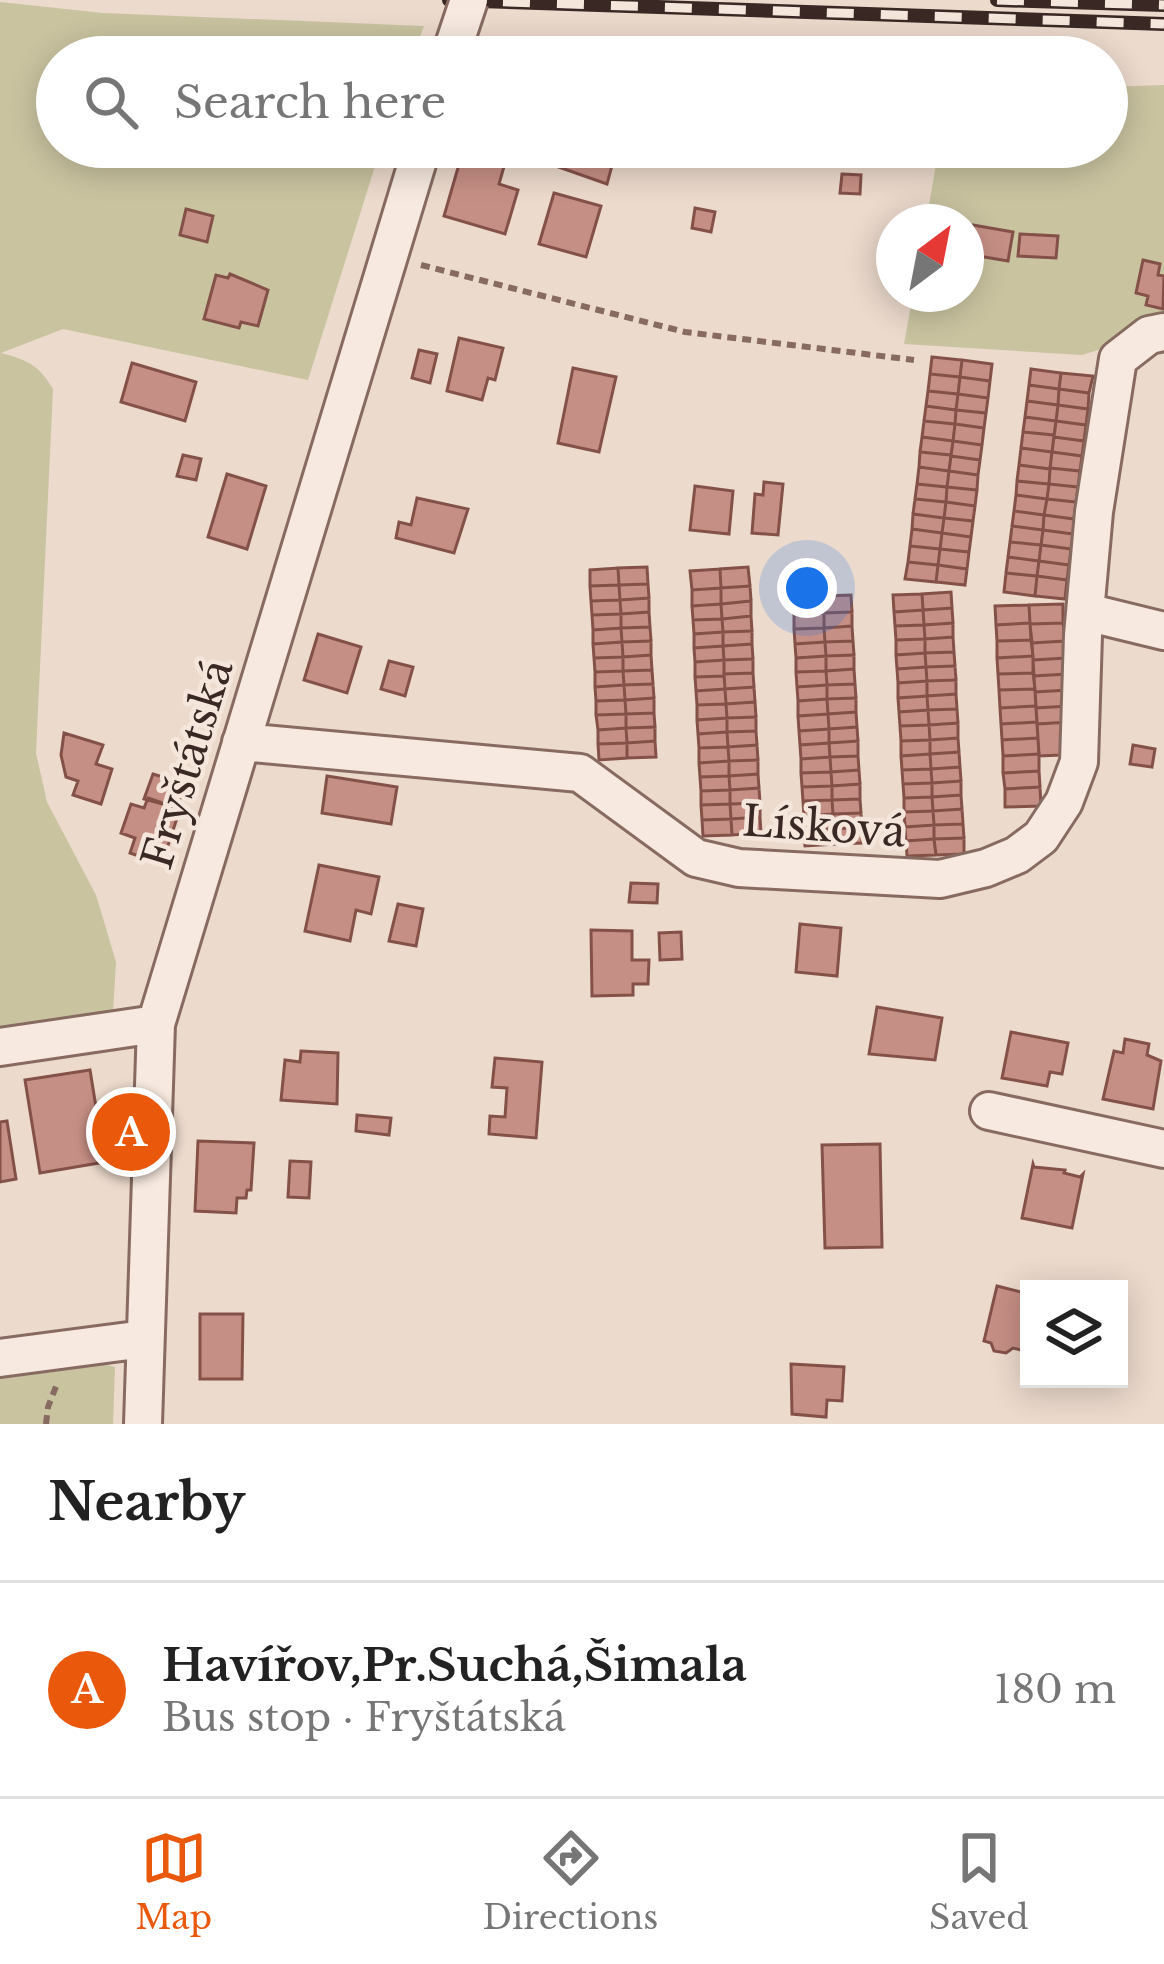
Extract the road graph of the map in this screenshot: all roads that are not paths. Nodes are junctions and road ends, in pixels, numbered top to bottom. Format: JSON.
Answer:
{"nodes":[{"id":1,"x":469,"y":0,"type":"edge"},
{"id":2,"x":457,"y":36,"type":"edge"},
{"id":3,"x":416,"y":168,"type":"edge"},
{"id":4,"x":1164,"y":332,"type":"edge"},
{"id":5,"x":1086,"y":613,"type":"junction"},
{"id":6,"x":1164,"y":631,"type":"edge"},
{"id":7,"x":241,"y":742,"type":"junction"},
{"id":8,"x":156,"y":1024,"type":"junction"},
{"id":9,"x":0,"y":1047,"type":"edge"},
{"id":10,"x":989,"y":1111,"type":"dead end"},
{"id":11,"x":1164,"y":1149,"type":"edge"},
{"id":12,"x":144,"y":1339,"type":"junction"},
{"id":13,"x":0,"y":1358,"type":"edge"},
{"id":14,"x":142,"y":1424,"type":"edge"}],
"edges":[{"from":1,"to":2,"type":"street","bridge":true},
{"from":3,"to":7,"type":"street","name":"Fryštátská"},
{"from":4,"to":5,"type":"street","name":"Lísková"},
{"from":5,"to":6,"type":"street"},
{"from":5,"to":7,"type":"street","name":"Lísková"},
{"from":7,"to":8,"type":"street","name":"Fryštátská"},
{"from":8,"to":9,"type":"street"},
{"from":8,"to":12,"type":"street","name":"Fryštátská"},
{"from":10,"to":11,"type":"street"},
{"from":12,"to":13,"type":"street"},
{"from":12,"to":14,"type":"street","name":"Fryštátská"}]}
